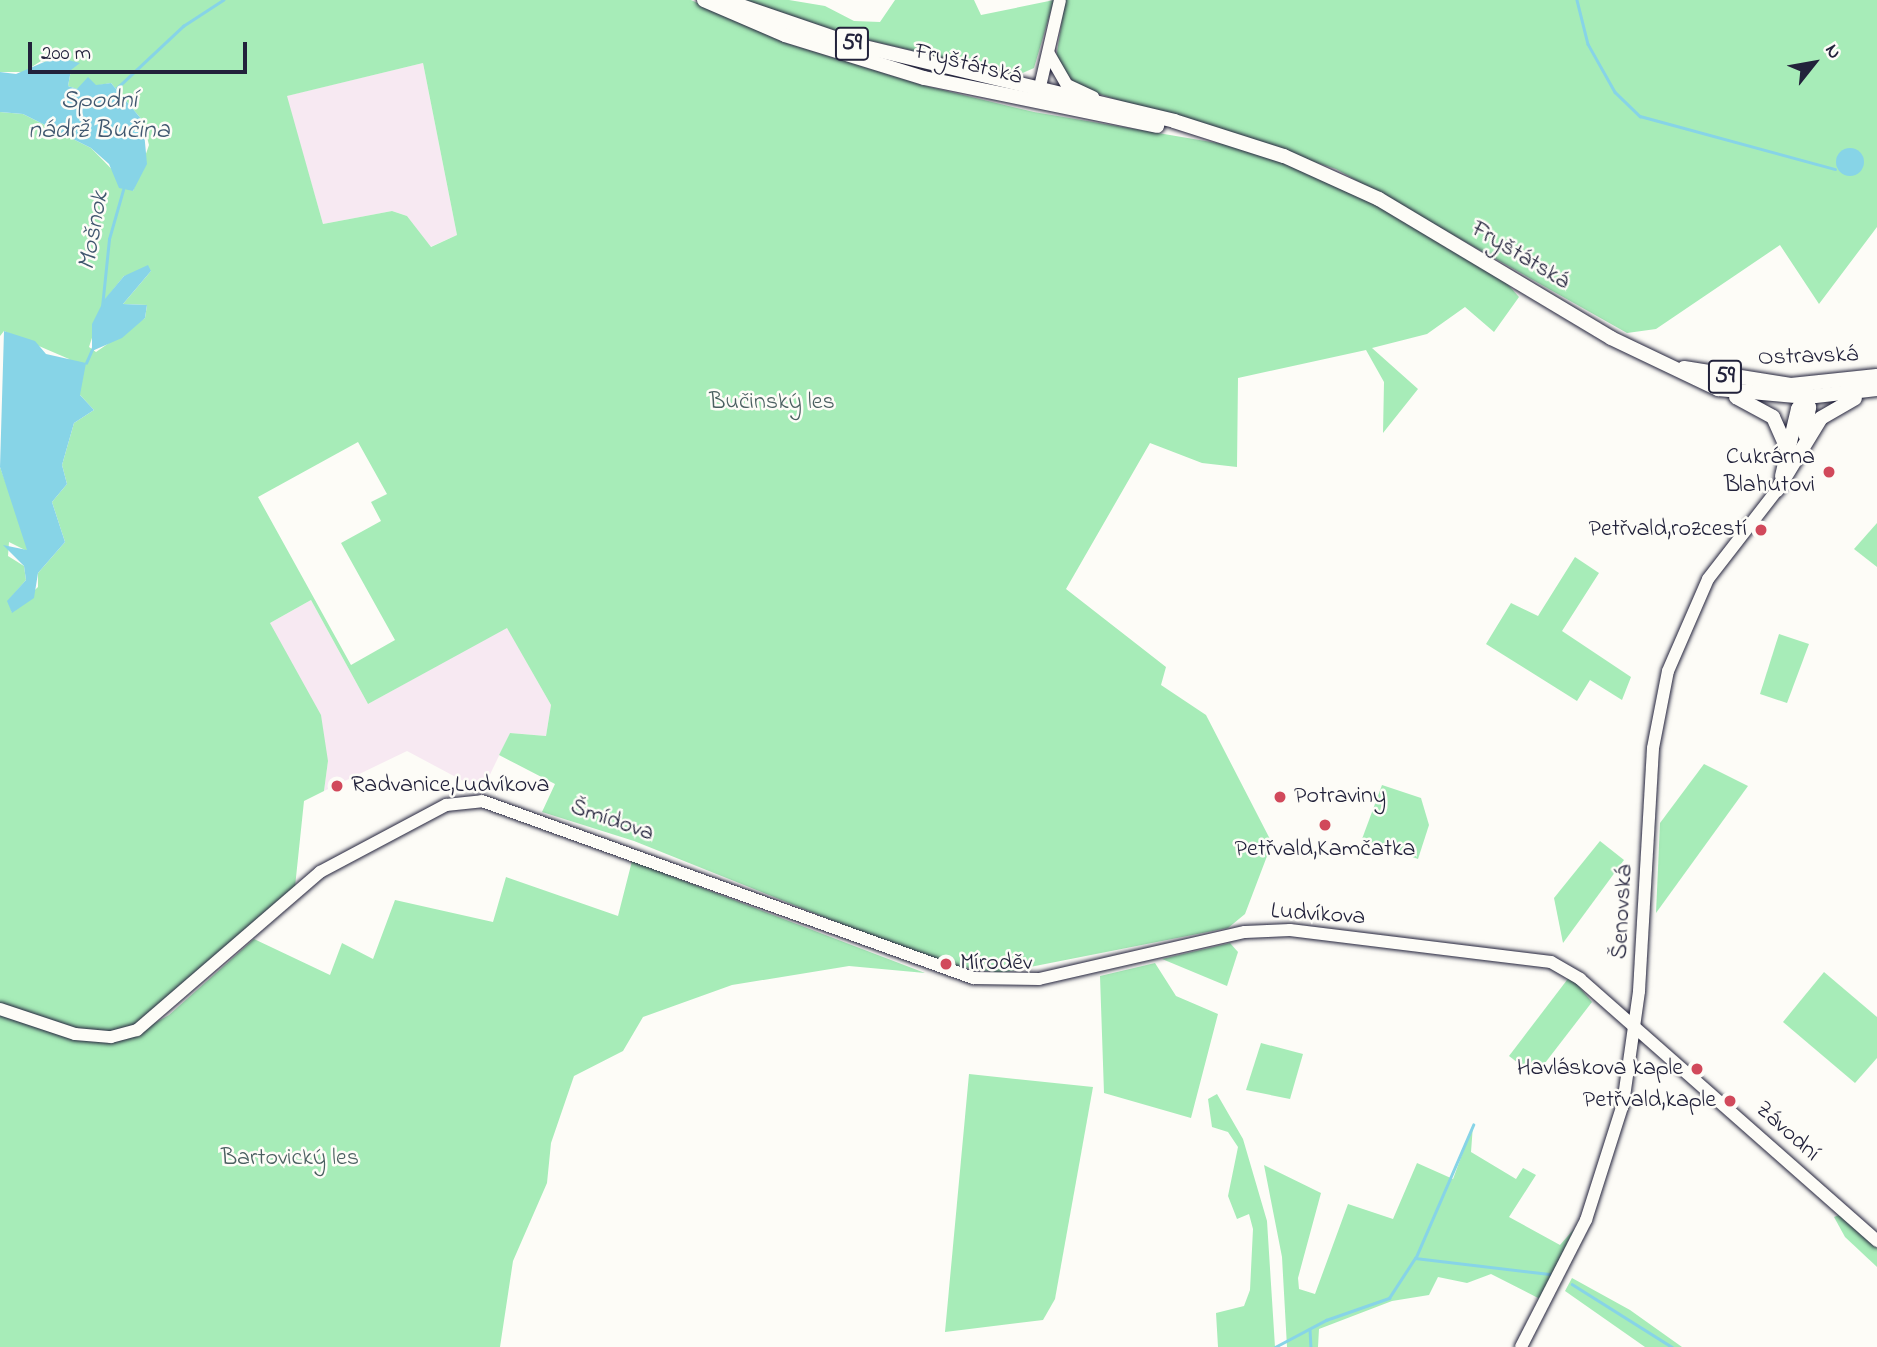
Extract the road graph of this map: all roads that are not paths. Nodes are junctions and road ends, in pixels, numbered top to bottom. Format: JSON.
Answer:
{"nodes":[{"id":1,"x":704,"y":0,"type":"edge"},
{"id":2,"x":724,"y":0,"type":"edge"},
{"id":3,"x":1060,"y":0,"type":"edge"},
{"id":4,"x":1049,"y":54,"type":"junction"},
{"id":5,"x":1039,"y":91,"type":"junction"},
{"id":6,"x":1005,"y":98,"type":"junction"},
{"id":7,"x":1116,"y":107,"type":"junction"},
{"id":8,"x":1057,"y":109,"type":"junction"},
{"id":9,"x":1231,"y":138,"type":"junction"},
{"id":10,"x":1593,"y":327,"type":"joint"},
{"id":11,"x":1659,"y":363,"type":"junction"},
{"id":12,"x":1877,"y":376,"type":"edge"},
{"id":13,"x":1835,"y":384,"type":"junction"},
{"id":14,"x":1791,"y":385,"type":"junction"},
{"id":15,"x":1718,"y":389,"type":"junction"},
{"id":16,"x":1873,"y":390,"type":"edge"},
{"id":17,"x":1805,"y":397,"type":"junction"},
{"id":18,"x":1803,"y":447,"type":"junction"},
{"id":19,"x":1788,"y":455,"type":"junction"},
{"id":20,"x":1777,"y":490,"type":"junction"},
{"id":21,"x":937,"y":968,"type":"joint"},
{"id":22,"x":0,"y":1009,"type":"edge"},
{"id":23,"x":1636,"y":1028,"type":"junction"},
{"id":24,"x":1877,"y":1241,"type":"edge"},
{"id":25,"x":1521,"y":1347,"type":"edge"}],
"edges":[{"from":1,"to":6,"type":"main road","name":"Fryštátská","number":"59"},
{"from":2,"to":5,"type":"main road","name":"Fryštátská","number":"59"},
{"from":3,"to":4,"type":"street"},
{"from":4,"to":5,"type":"street"},
{"from":4,"to":7,"type":"street"},
{"from":5,"to":6,"type":"street"},
{"from":5,"to":7,"type":"main road","name":"Fryštátská","number":"59"},
{"from":5,"to":8,"type":"street"},
{"from":6,"to":8,"type":"main road","name":"Fryštátská","number":"59"},
{"from":7,"to":9,"type":"main road","name":"Fryštátská","number":"59"},
{"from":8,"to":9,"type":"main road","name":"Fryštátská","number":"59"},
{"from":9,"to":10,"type":"main road","name":"Fryštátská","number":"59"},
{"from":10,"to":11,"type":"main road","name":"Ostravská","number":"59"},
{"from":11,"to":14,"type":"main road","name":"Ostravská","number":"59"},
{"from":11,"to":15,"type":"main road","name":"Ostravská","number":"59"},
{"from":12,"to":13,"type":"main road","name":"Ostravská","number":"59"},
{"from":13,"to":14,"type":"main road","name":"Ostravská","number":"59"},
{"from":13,"to":17,"type":"main road"},
{"from":14,"to":17,"type":"main road"},
{"from":15,"to":17,"type":"main road","name":"Ostravská","number":"59"},
{"from":15,"to":19,"type":"main road"},
{"from":16,"to":17,"type":"main road","name":"Ostravská","number":"59"},
{"from":16,"to":18,"type":"main road"},
{"from":17,"to":18,"type":"main road"},
{"from":17,"to":19,"type":"main road"},
{"from":18,"to":20,"type":"main road"},
{"from":19,"to":20,"type":"main road"},
{"from":20,"to":23,"type":"street","name":"Šenovská"},
{"from":21,"to":22,"type":"street","name":"Šmídova"},
{"from":21,"to":23,"type":"street","name":"Ludvíkova"},
{"from":23,"to":24,"type":"street","name":"Závodní"},
{"from":23,"to":25,"type":"street","name":"Šenovská"}]}
